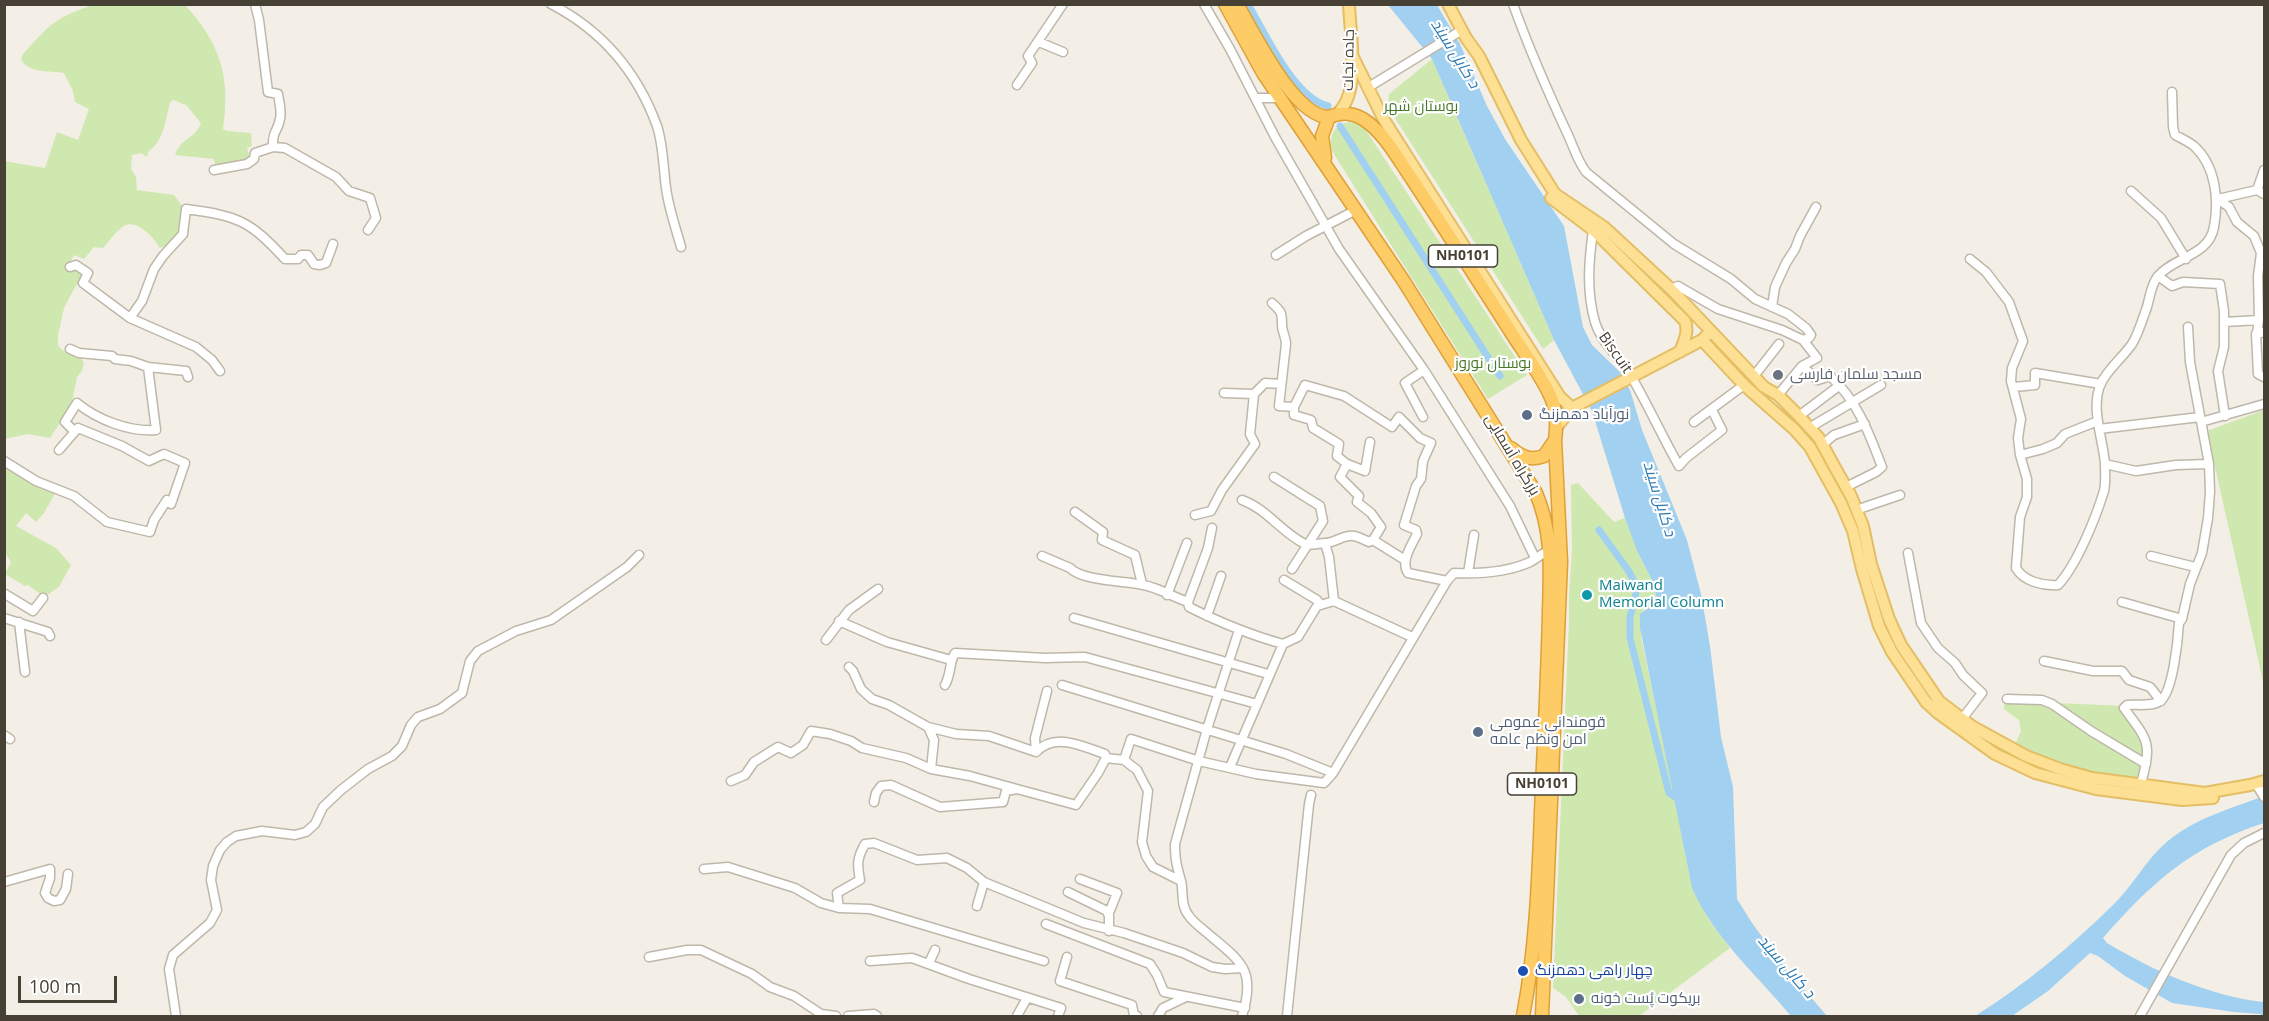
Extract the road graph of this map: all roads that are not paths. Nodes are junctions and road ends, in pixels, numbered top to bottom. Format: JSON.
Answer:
{"nodes":[{"id":1,"x":255,"y":4,"type":"edge"},
{"id":2,"x":551,"y":4,"type":"edge"},
{"id":3,"x":1063,"y":4,"type":"edge"},
{"id":4,"x":1204,"y":4,"type":"edge"},
{"id":5,"x":1225,"y":4,"type":"edge"},
{"id":6,"x":1237,"y":4,"type":"edge"},
{"id":7,"x":1349,"y":4,"type":"edge"},
{"id":8,"x":1448,"y":4,"type":"edge"},
{"id":9,"x":1513,"y":4,"type":"edge"},
{"id":10,"x":1462,"y":34,"type":"junction"},
{"id":11,"x":1039,"y":42,"type":"junction"},
{"id":12,"x":1063,"y":52,"type":"dead end"},
{"id":13,"x":1352,"y":55,"type":"junction"},
{"id":14,"x":1017,"y":85,"type":"dead end"},
{"id":15,"x":1367,"y":88,"type":"junction"},
{"id":16,"x":2172,"y":92,"type":"dead end"},
{"id":17,"x":1257,"y":98,"type":"junction"},
{"id":18,"x":1279,"y":98,"type":"junction"},
{"id":19,"x":1334,"y":115,"type":"junction"},
{"id":20,"x":273,"y":147,"type":"junction"},
{"id":21,"x":1326,"y":165,"type":"junction"},
{"id":22,"x":214,"y":170,"type":"dead end"},
{"id":23,"x":2265,"y":170,"type":"edge"},
{"id":24,"x":2130,"y":191,"type":"dead end"},
{"id":25,"x":2261,"y":192,"type":"edge"},
{"id":26,"x":2218,"y":199,"type":"junction"},
{"id":27,"x":1816,"y":207,"type":"dead end"},
{"id":28,"x":1356,"y":210,"type":"junction"},
{"id":29,"x":1325,"y":225,"type":"junction"},
{"id":30,"x":368,"y":230,"type":"dead end"},
{"id":31,"x":1593,"y":230,"type":"junction"},
{"id":32,"x":333,"y":244,"type":"dead end"},
{"id":33,"x":681,"y":247,"type":"dead end"},
{"id":34,"x":1276,"y":255,"type":"dead end"},
{"id":35,"x":1970,"y":259,"type":"dead end"},
{"id":36,"x":2186,"y":259,"type":"junction"},
{"id":37,"x":70,"y":267,"type":"dead end"},
{"id":38,"x":2158,"y":276,"type":"junction"},
{"id":39,"x":1671,"y":289,"type":"junction"},
{"id":40,"x":1272,"y":303,"type":"dead end"},
{"id":41,"x":1772,"y":307,"type":"junction"},
{"id":42,"x":130,"y":318,"type":"junction"},
{"id":43,"x":2259,"y":320,"type":"junction"},
{"id":44,"x":2224,"y":322,"type":"junction"},
{"id":45,"x":2188,"y":327,"type":"dead end"},
{"id":46,"x":1712,"y":330,"type":"junction"},
{"id":47,"x":2261,"y":333,"type":"edge"},
{"id":48,"x":1702,"y":340,"type":"junction"},
{"id":49,"x":1803,"y":340,"type":"junction"},
{"id":50,"x":1779,"y":344,"type":"dead end"},
{"id":51,"x":70,"y":349,"type":"dead end"},
{"id":52,"x":1680,"y":352,"type":"junction"},
{"id":53,"x":1802,"y":366,"type":"junction"},
{"id":54,"x":148,"y":367,"type":"junction"},
{"id":55,"x":1424,"y":370,"type":"junction"},
{"id":56,"x":220,"y":371,"type":"dead end"},
{"id":57,"x":1754,"y":376,"type":"junction"},
{"id":58,"x":2265,"y":376,"type":"edge"},
{"id":59,"x":188,"y":377,"type":"dead end"},
{"id":60,"x":1629,"y":378,"type":"junction"},
{"id":61,"x":1281,"y":384,"type":"junction"},
{"id":62,"x":2101,"y":384,"type":"junction"},
{"id":63,"x":1744,"y":385,"type":"junction"},
{"id":64,"x":1840,"y":385,"type":"junction"},
{"id":65,"x":1881,"y":385,"type":"dead end"},
{"id":66,"x":2014,"y":387,"type":"junction"},
{"id":67,"x":1224,"y":393,"type":"dead end"},
{"id":68,"x":1254,"y":394,"type":"junction"},
{"id":69,"x":1778,"y":395,"type":"junction"},
{"id":70,"x":1852,"y":401,"type":"junction"},
{"id":71,"x":2265,"y":404,"type":"edge"},
{"id":72,"x":1294,"y":407,"type":"junction"},
{"id":73,"x":1572,"y":408,"type":"junction"},
{"id":74,"x":1712,"y":410,"type":"junction"},
{"id":75,"x":1799,"y":416,"type":"junction"},
{"id":76,"x":2225,"y":416,"type":"junction"},
{"id":77,"x":1423,"y":417,"type":"dead end"},
{"id":78,"x":2201,"y":420,"type":"junction"},
{"id":79,"x":1694,"y":422,"type":"dead end"},
{"id":80,"x":1864,"y":424,"type":"junction"},
{"id":81,"x":1557,"y":425,"type":"junction"},
{"id":82,"x":2099,"y":425,"type":"junction"},
{"id":83,"x":78,"y":428,"type":"junction"},
{"id":84,"x":1809,"y":428,"type":"junction"},
{"id":85,"x":1555,"y":440,"type":"junction"},
{"id":86,"x":1370,"y":442,"type":"dead end"},
{"id":87,"x":1505,"y":444,"type":"junction"},
{"id":88,"x":1822,"y":445,"type":"junction"},
{"id":89,"x":59,"y":450,"type":"dead end"},
{"id":90,"x":2020,"y":455,"type":"junction"},
{"id":91,"x":4,"y":461,"type":"edge"},
{"id":92,"x":1347,"y":464,"type":"junction"},
{"id":93,"x":2105,"y":464,"type":"junction"},
{"id":94,"x":2209,"y":464,"type":"junction"},
{"id":95,"x":1274,"y":477,"type":"dead end"},
{"id":96,"x":1846,"y":487,"type":"junction"},
{"id":97,"x":1900,"y":495,"type":"dead end"},
{"id":98,"x":1242,"y":500,"type":"dead end"},
{"id":99,"x":1856,"y":510,"type":"junction"},
{"id":100,"x":1075,"y":512,"type":"dead end"},
{"id":101,"x":1195,"y":515,"type":"dead end"},
{"id":102,"x":1212,"y":528,"type":"dead end"},
{"id":103,"x":1474,"y":535,"type":"dead end"},
{"id":104,"x":1373,"y":540,"type":"junction"},
{"id":105,"x":1187,"y":543,"type":"dead end"},
{"id":106,"x":1325,"y":543,"type":"junction"},
{"id":107,"x":1306,"y":545,"type":"junction"},
{"id":108,"x":1551,"y":550,"type":"junction"},
{"id":109,"x":1908,"y":553,"type":"dead end"},
{"id":110,"x":639,"y":555,"type":"dead end"},
{"id":111,"x":1042,"y":556,"type":"dead end"},
{"id":112,"x":2151,"y":556,"type":"dead end"},
{"id":113,"x":1535,"y":558,"type":"junction"},
{"id":114,"x":1405,"y":560,"type":"junction"},
{"id":115,"x":2195,"y":567,"type":"junction"},
{"id":116,"x":1292,"y":568,"type":"dead end"},
{"id":117,"x":1468,"y":573,"type":"junction"},
{"id":118,"x":1221,"y":576,"type":"dead end"},
{"id":119,"x":1284,"y":580,"type":"dead end"},
{"id":120,"x":1447,"y":581,"type":"junction"},
{"id":121,"x":1142,"y":584,"type":"junction"},
{"id":122,"x":879,"y":589,"type":"dead end"},
{"id":123,"x":5,"y":594,"type":"edge"},
{"id":124,"x":1167,"y":595,"type":"junction"},
{"id":125,"x":43,"y":598,"type":"dead end"},
{"id":126,"x":1334,"y":601,"type":"junction"},
{"id":127,"x":1188,"y":602,"type":"junction"},
{"id":128,"x":2122,"y":602,"type":"dead end"},
{"id":129,"x":1321,"y":605,"type":"junction"},
{"id":130,"x":1207,"y":616,"type":"junction"},
{"id":131,"x":4,"y":618,"type":"edge"},
{"id":132,"x":1074,"y":618,"type":"dead end"},
{"id":133,"x":2182,"y":619,"type":"junction"},
{"id":134,"x":839,"y":621,"type":"junction"},
{"id":135,"x":19,"y":622,"type":"junction"},
{"id":136,"x":1239,"y":630,"type":"junction"},
{"id":137,"x":50,"y":636,"type":"dead end"},
{"id":138,"x":1412,"y":637,"type":"junction"},
{"id":139,"x":826,"y":640,"type":"dead end"},
{"id":140,"x":1283,"y":644,"type":"junction"},
{"id":141,"x":951,"y":660,"type":"junction"},
{"id":142,"x":2044,"y":661,"type":"dead end"},
{"id":143,"x":1228,"y":662,"type":"junction"},
{"id":144,"x":849,"y":667,"type":"dead end"},
{"id":145,"x":25,"y":672,"type":"dead end"},
{"id":146,"x":1268,"y":675,"type":"junction"},
{"id":147,"x":945,"y":685,"type":"dead end"},
{"id":148,"x":1062,"y":685,"type":"dead end"},
{"id":149,"x":1047,"y":691,"type":"dead end"},
{"id":150,"x":1218,"y":695,"type":"junction"},
{"id":151,"x":2007,"y":699,"type":"dead end"},
{"id":152,"x":2161,"y":701,"type":"junction"},
{"id":153,"x":1257,"y":704,"type":"junction"},
{"id":154,"x":1962,"y":719,"type":"junction"},
{"id":155,"x":928,"y":727,"type":"junction"},
{"id":156,"x":1207,"y":729,"type":"junction"},
{"id":157,"x":1240,"y":740,"type":"junction"},
{"id":158,"x":1036,"y":752,"type":"junction"},
{"id":159,"x":1106,"y":758,"type":"junction"},
{"id":160,"x":1124,"y":760,"type":"junction"},
{"id":161,"x":1199,"y":761,"type":"junction"},
{"id":162,"x":2146,"y":764,"type":"junction"},
{"id":163,"x":1230,"y":767,"type":"junction"},
{"id":164,"x":931,"y":769,"type":"junction"},
{"id":165,"x":1333,"y":773,"type":"junction"},
{"id":166,"x":731,"y":781,"type":"dead end"},
{"id":167,"x":2141,"y":784,"type":"junction"},
{"id":168,"x":1017,"y":789,"type":"junction"},
{"id":169,"x":2262,"y":789,"type":"edge"},
{"id":170,"x":1311,"y":795,"type":"dead end"},
{"id":171,"x":2208,"y":796,"type":"junction"},
{"id":172,"x":874,"y":802,"type":"dead end"},
{"id":173,"x":2265,"y":833,"type":"edge"},
{"id":174,"x":704,"y":868,"type":"dead end"},
{"id":175,"x":68,"y":874,"type":"dead end"},
{"id":176,"x":1080,"y":879,"type":"dead end"},
{"id":177,"x":1181,"y":881,"type":"junction"},
{"id":178,"x":4,"y":882,"type":"edge"},
{"id":179,"x":984,"y":882,"type":"junction"},
{"id":180,"x":1068,"y":892,"type":"dead end"},
{"id":181,"x":977,"y":906,"type":"dead end"},
{"id":182,"x":839,"y":908,"type":"junction"},
{"id":183,"x":1109,"y":913,"type":"junction"},
{"id":184,"x":1046,"y":924,"type":"dead end"},
{"id":185,"x":1109,"y":930,"type":"junction"},
{"id":186,"x":935,"y":950,"type":"dead end"},
{"id":187,"x":649,"y":957,"type":"dead end"},
{"id":188,"x":1067,"y":957,"type":"dead end"},
{"id":189,"x":870,"y":961,"type":"dead end"},
{"id":190,"x":1044,"y":961,"type":"dead end"},
{"id":191,"x":929,"y":963,"type":"junction"},
{"id":192,"x":1243,"y":968,"type":"junction"},
{"id":193,"x":1187,"y":997,"type":"junction"},
{"id":194,"x":1027,"y":998,"type":"junction"},
{"id":195,"x":1243,"y":1012,"type":"edge"},
{"id":196,"x":875,"y":1016,"type":"edge"},
{"id":197,"x":176,"y":1017,"type":"edge"},
{"id":198,"x":836,"y":1017,"type":"edge"},
{"id":199,"x":848,"y":1017,"type":"edge"},
{"id":200,"x":1017,"y":1017,"type":"edge"},
{"id":201,"x":1058,"y":1017,"type":"edge"},
{"id":202,"x":1137,"y":1017,"type":"edge"},
{"id":203,"x":1158,"y":1017,"type":"edge"},
{"id":204,"x":1287,"y":1017,"type":"edge"},
{"id":205,"x":1524,"y":1017,"type":"edge"},
{"id":206,"x":1541,"y":1017,"type":"edge"},
{"id":207,"x":2140,"y":1017,"type":"edge"}],
"edges":[{"from":1,"to":20,"type":"street"},
{"from":2,"to":33,"type":"street"},
{"from":3,"to":11,"type":"street"},
{"from":4,"to":17,"type":"street"},
{"from":5,"to":18,"type":"highway","name":"بزرگراه آسمایی","number":"NH0101"},
{"from":6,"to":19,"type":"highway","name":"بزرگراه آسمایی","number":"NH0101"},
{"from":7,"to":13,"type":"main road","name":"جاده نجات"},
{"from":8,"to":10,"type":"main road"},
{"from":9,"to":41,"type":"street"},
{"from":10,"to":15,"type":"street"},
{"from":10,"to":31,"type":"main road"},
{"from":10,"to":39,"type":"main road"},
{"from":11,"to":12,"type":"street"},
{"from":11,"to":14,"type":"street"},
{"from":13,"to":15,"type":"main road"},
{"from":13,"to":19,"type":"main road","name":"جاده نجات"},
{"from":15,"to":73,"type":"main road"},
{"from":16,"to":26,"type":"street"},
{"from":17,"to":18,"type":"street"},
{"from":17,"to":29,"type":"street"},
{"from":18,"to":21,"type":"highway","name":"بزرگراه آسمایی","number":"NH0101"},
{"from":19,"to":21,"type":"highway","number":"NH0101"},
{"from":19,"to":81,"type":"highway","name":"بزرگراه آسمایی","number":"NH0101"},
{"from":20,"to":22,"type":"street"},
{"from":20,"to":30,"type":"street"},
{"from":21,"to":28,"type":"highway","name":"بزرگراه آسمایی","number":"NH0101"},
{"from":23,"to":25,"type":"street"},
{"from":24,"to":36,"type":"street"},
{"from":25,"to":26,"type":"street"},
{"from":26,"to":36,"type":"street"},
{"from":26,"to":43,"type":"street"},
{"from":27,"to":41,"type":"street"},
{"from":28,"to":29,"type":"street"},
{"from":28,"to":87,"type":"highway","name":"بزرگراه آسمایی","number":"NH0101"},
{"from":29,"to":34,"type":"street"},
{"from":29,"to":55,"type":"street"},
{"from":31,"to":52,"type":"main road"},
{"from":31,"to":60,"type":"street","name":"Biscuit"},
{"from":32,"to":42,"type":"street"},
{"from":35,"to":66,"type":"street"},
{"from":36,"to":38,"type":"street"},
{"from":37,"to":42,"type":"street"},
{"from":38,"to":44,"type":"street"},
{"from":38,"to":62,"type":"street"},
{"from":39,"to":46,"type":"main road"},
{"from":39,"to":49,"type":"street"},
{"from":40,"to":61,"type":"street"},
{"from":41,"to":49,"type":"street"},
{"from":42,"to":56,"type":"street"},
{"from":43,"to":44,"type":"street"},
{"from":43,"to":47,"type":"street"},
{"from":44,"to":76,"type":"street"},
{"from":45,"to":78,"type":"street"},
{"from":46,"to":48,"type":"main road"},
{"from":46,"to":57,"type":"main road"},
{"from":47,"to":58,"type":"street"},
{"from":48,"to":52,"type":"main road"},
{"from":48,"to":63,"type":"main road"},
{"from":49,"to":53,"type":"street"},
{"from":50,"to":57,"type":"street"},
{"from":51,"to":54,"type":"street"},
{"from":52,"to":60,"type":"main road"},
{"from":53,"to":64,"type":"street"},
{"from":53,"to":69,"type":"street"},
{"from":54,"to":59,"type":"street"},
{"from":54,"to":83,"type":"street"},
{"from":55,"to":77,"type":"street"},
{"from":55,"to":113,"type":"street"},
{"from":57,"to":69,"type":"main road"},
{"from":60,"to":73,"type":"main road"},
{"from":60,"to":74,"type":"street","name":"Biscuit"},
{"from":61,"to":68,"type":"street"},
{"from":61,"to":72,"type":"street"},
{"from":62,"to":66,"type":"street"},
{"from":62,"to":82,"type":"street"},
{"from":63,"to":74,"type":"street"},
{"from":63,"to":171,"type":"main road"},
{"from":64,"to":70,"type":"street"},
{"from":64,"to":75,"type":"street"},
{"from":65,"to":70,"type":"street"},
{"from":66,"to":90,"type":"street"},
{"from":67,"to":68,"type":"street"},
{"from":68,"to":101,"type":"street"},
{"from":69,"to":75,"type":"main road"},
{"from":70,"to":80,"type":"street"},
{"from":70,"to":84,"type":"street"},
{"from":71,"to":76,"type":"street"},
{"from":72,"to":92,"type":"street"},
{"from":72,"to":114,"type":"street"},
{"from":73,"to":81,"type":"main road"},
{"from":74,"to":79,"type":"street"},
{"from":75,"to":84,"type":"main road"},
{"from":76,"to":78,"type":"street"},
{"from":78,"to":82,"type":"street"},
{"from":78,"to":94,"type":"street"},
{"from":80,"to":88,"type":"street"},
{"from":80,"to":96,"type":"street"},
{"from":81,"to":85,"type":"highway","name":"بزرگراه آسمایی","number":"NH0101"},
{"from":82,"to":90,"type":"street"},
{"from":82,"to":93,"type":"street"},
{"from":83,"to":89,"type":"street"},
{"from":83,"to":91,"type":"street"},
{"from":84,"to":88,"type":"main road"},
{"from":85,"to":87,"type":"highway","number":"NH0101"},
{"from":85,"to":206,"type":"highway","name":"بزرگراه آسمایی","number":"NH0101"},
{"from":86,"to":92,"type":"street"},
{"from":87,"to":108,"type":"highway","name":"بزرگراه آسمایی","number":"NH0101"},
{"from":88,"to":96,"type":"main road"},
{"from":90,"to":93,"type":"street"},
{"from":92,"to":104,"type":"street"},
{"from":93,"to":94,"type":"street"},
{"from":94,"to":115,"type":"street"},
{"from":95,"to":107,"type":"street"},
{"from":96,"to":99,"type":"main road"},
{"from":97,"to":99,"type":"street"},
{"from":98,"to":107,"type":"street"},
{"from":99,"to":154,"type":"main road"},
{"from":100,"to":121,"type":"street"},
{"from":102,"to":127,"type":"street"},
{"from":103,"to":117,"type":"street"},
{"from":104,"to":106,"type":"street"},
{"from":104,"to":114,"type":"street"},
{"from":105,"to":124,"type":"street"},
{"from":106,"to":107,"type":"street"},
{"from":106,"to":126,"type":"street"},
{"from":107,"to":116,"type":"street"},
{"from":108,"to":113,"type":"street"},
{"from":108,"to":205,"type":"highway","name":"بزرگراه آسمایی","number":"NH0101"},
{"from":109,"to":154,"type":"street"},
{"from":110,"to":197,"type":"street"},
{"from":111,"to":121,"type":"street"},
{"from":112,"to":115,"type":"street"},
{"from":113,"to":117,"type":"street"},
{"from":114,"to":120,"type":"street"},
{"from":115,"to":133,"type":"street"},
{"from":117,"to":120,"type":"street"},
{"from":118,"to":130,"type":"street"},
{"from":119,"to":129,"type":"street"},
{"from":120,"to":138,"type":"street"},
{"from":121,"to":124,"type":"street"},
{"from":122,"to":134,"type":"street"},
{"from":123,"to":125,"type":"street"},
{"from":124,"to":127,"type":"street"},
{"from":126,"to":129,"type":"street"},
{"from":126,"to":138,"type":"street"},
{"from":127,"to":130,"type":"street"},
{"from":128,"to":133,"type":"street"},
{"from":129,"to":140,"type":"street"},
{"from":130,"to":136,"type":"street"},
{"from":131,"to":135,"type":"street"},
{"from":132,"to":143,"type":"street"},
{"from":133,"to":152,"type":"street"},
{"from":134,"to":139,"type":"street"},
{"from":134,"to":141,"type":"street"},
{"from":135,"to":137,"type":"street"},
{"from":135,"to":145,"type":"street"},
{"from":136,"to":140,"type":"street"},
{"from":136,"to":143,"type":"street"},
{"from":138,"to":165,"type":"street"},
{"from":140,"to":146,"type":"street"},
{"from":141,"to":147,"type":"street"},
{"from":141,"to":150,"type":"street"},
{"from":142,"to":152,"type":"street"},
{"from":143,"to":146,"type":"street"},
{"from":143,"to":150,"type":"street"},
{"from":144,"to":155,"type":"street"},
{"from":146,"to":153,"type":"street"},
{"from":148,"to":156,"type":"street"},
{"from":149,"to":158,"type":"street"},
{"from":150,"to":153,"type":"street"},
{"from":150,"to":156,"type":"street"},
{"from":151,"to":162,"type":"street"},
{"from":152,"to":162,"type":"street"},
{"from":153,"to":157,"type":"street"},
{"from":154,"to":167,"type":"main road"},
{"from":155,"to":158,"type":"street"},
{"from":155,"to":164,"type":"street"},
{"from":156,"to":157,"type":"street"},
{"from":156,"to":161,"type":"street"},
{"from":157,"to":163,"type":"street"},
{"from":157,"to":165,"type":"street"},
{"from":158,"to":159,"type":"street"},
{"from":159,"to":160,"type":"street"},
{"from":159,"to":168,"type":"street"},
{"from":160,"to":161,"type":"street"},
{"from":160,"to":177,"type":"street"},
{"from":161,"to":163,"type":"street"},
{"from":161,"to":177,"type":"street"},
{"from":162,"to":167,"type":"street"},
{"from":163,"to":165,"type":"street"},
{"from":164,"to":166,"type":"street"},
{"from":164,"to":168,"type":"street"},
{"from":167,"to":171,"type":"main road"},
{"from":168,"to":172,"type":"street"},
{"from":169,"to":171,"type":"main road"},
{"from":170,"to":204,"type":"street"},
{"from":173,"to":207,"type":"street"},
{"from":174,"to":182,"type":"street"},
{"from":175,"to":178,"type":"street"},
{"from":176,"to":183,"type":"street"},
{"from":177,"to":192,"type":"street"},
{"from":179,"to":181,"type":"street"},
{"from":179,"to":182,"type":"street"},
{"from":179,"to":185,"type":"street"},
{"from":180,"to":183,"type":"street"},
{"from":182,"to":190,"type":"street"},
{"from":183,"to":185,"type":"street"},
{"from":184,"to":193,"type":"street"},
{"from":185,"to":192,"type":"street"},
{"from":186,"to":191,"type":"street"},
{"from":187,"to":198,"type":"street"},
{"from":188,"to":202,"type":"street"},
{"from":189,"to":191,"type":"street"},
{"from":191,"to":194,"type":"street"},
{"from":192,"to":195,"type":"street"},
{"from":193,"to":195,"type":"street"},
{"from":193,"to":203,"type":"street"},
{"from":194,"to":200,"type":"street"},
{"from":194,"to":201,"type":"street"},
{"from":196,"to":199,"type":"street"},
{"from":205,"to":206,"type":"highway","number":"NH0101"}]}
